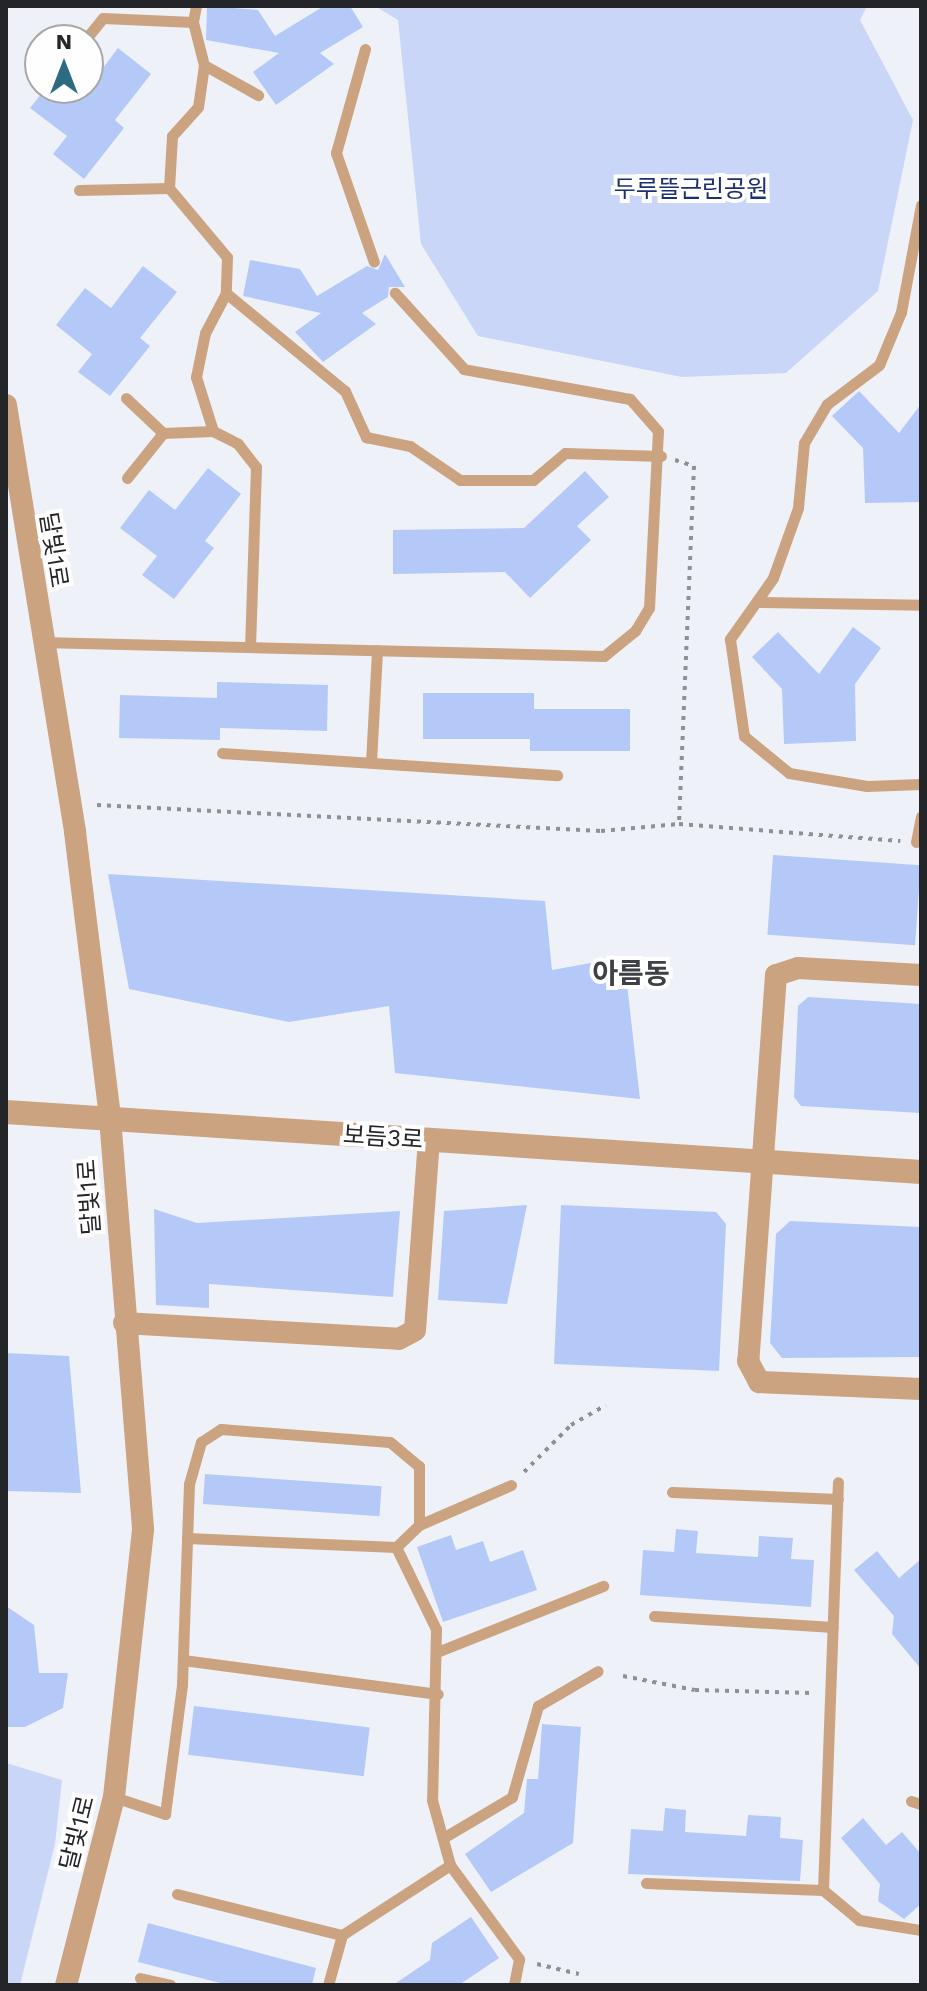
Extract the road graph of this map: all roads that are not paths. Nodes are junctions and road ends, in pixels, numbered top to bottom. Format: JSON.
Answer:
{"nodes":[{"id":1,"x":196,"y":6,"type":"edge"},
{"id":2,"x":193,"y":22,"type":"junction"},
{"id":3,"x":98,"y":24,"type":"edge"},
{"id":4,"x":365,"y":49,"type":"dead end"},
{"id":5,"x":204,"y":65,"type":"junction"},
{"id":6,"x":258,"y":95,"type":"dead end"},
{"id":7,"x":169,"y":188,"type":"junction"},
{"id":8,"x":79,"y":190,"type":"dead end"},
{"id":9,"x":921,"y":205,"type":"edge"},
{"id":10,"x":374,"y":262,"type":"dead end"},
{"id":11,"x":226,"y":293,"type":"junction"},
{"id":12,"x":395,"y":293,"type":"dead end"},
{"id":13,"x":126,"y":398,"type":"dead end"},
{"id":14,"x":6,"y":405,"type":"edge"},
{"id":15,"x":213,"y":431,"type":"junction"},
{"id":16,"x":163,"y":433,"type":"junction"},
{"id":17,"x":661,"y":456,"type":"junction"},
{"id":18,"x":127,"y":478,"type":"dead end"},
{"id":19,"x":757,"y":602,"type":"junction"},
{"id":20,"x":921,"y":605,"type":"edge"},
{"id":21,"x":41,"y":642,"type":"junction"},
{"id":22,"x":250,"y":646,"type":"junction"},
{"id":23,"x":377,"y":650,"type":"junction"},
{"id":24,"x":222,"y":753,"type":"dead end"},
{"id":25,"x":371,"y":762,"type":"junction"},
{"id":26,"x":557,"y":775,"type":"dead end"},
{"id":27,"x":921,"y":784,"type":"edge"},
{"id":28,"x":921,"y":816,"type":"edge"},
{"id":29,"x":916,"y":842,"type":"road end"},
{"id":30,"x":921,"y":975,"type":"edge"},
{"id":31,"x":6,"y":1112,"type":"edge"},
{"id":32,"x":110,"y":1118,"type":"junction"},
{"id":33,"x":429,"y":1141,"type":"junction"},
{"id":34,"x":760,"y":1164,"type":"junction"},
{"id":35,"x":921,"y":1172,"type":"edge"},
{"id":36,"x":124,"y":1323,"type":"junction"},
{"id":37,"x":921,"y":1389,"type":"edge"},
{"id":38,"x":838,"y":1482,"type":"dead end"},
{"id":39,"x":511,"y":1485,"type":"road end"},
{"id":40,"x":672,"y":1492,"type":"dead end"},
{"id":41,"x":838,"y":1499,"type":"junction"},
{"id":42,"x":419,"y":1525,"type":"junction"},
{"id":43,"x":187,"y":1538,"type":"junction"},
{"id":44,"x":396,"y":1547,"type":"junction"},
{"id":45,"x":603,"y":1586,"type":"dead end"},
{"id":46,"x":654,"y":1616,"type":"dead end"},
{"id":47,"x":833,"y":1627,"type":"junction"},
{"id":48,"x":437,"y":1652,"type":"junction"},
{"id":49,"x":183,"y":1660,"type":"junction"},
{"id":50,"x":598,"y":1671,"type":"dead end"},
{"id":51,"x":438,"y":1694,"type":"junction"},
{"id":52,"x":114,"y":1797,"type":"junction"},
{"id":53,"x":443,"y":1838,"type":"junction"},
{"id":54,"x":450,"y":1865,"type":"junction"},
{"id":55,"x":646,"y":1883,"type":"dead end"},
{"id":56,"x":823,"y":1890,"type":"junction"},
{"id":57,"x":177,"y":1894,"type":"dead end"},
{"id":58,"x":921,"y":1930,"type":"edge"},
{"id":59,"x":342,"y":1935,"type":"junction"},
{"id":60,"x":140,"y":1978,"type":"dead end"},
{"id":61,"x":66,"y":1985,"type":"edge"},
{"id":62,"x":170,"y":1985,"type":"edge"},
{"id":63,"x":328,"y":1985,"type":"edge"},
{"id":64,"x":514,"y":1985,"type":"edge"}],
"edges":[{"from":1,"to":2,"type":"lane"},
{"from":2,"to":3,"type":"lane"},
{"from":2,"to":5,"type":"lane"},
{"from":4,"to":10,"type":"lane"},
{"from":5,"to":6,"type":"lane"},
{"from":5,"to":7,"type":"lane"},
{"from":7,"to":8,"type":"lane"},
{"from":7,"to":11,"type":"lane"},
{"from":9,"to":19,"type":"lane"},
{"from":11,"to":15,"type":"lane"},
{"from":11,"to":17,"type":"lane"},
{"from":12,"to":17,"type":"lane"},
{"from":13,"to":16,"type":"lane"},
{"from":14,"to":21,"type":"street","name":"달빛1로"},
{"from":15,"to":16,"type":"lane"},
{"from":15,"to":22,"type":"lane"},
{"from":16,"to":18,"type":"lane"},
{"from":17,"to":23,"type":"lane"},
{"from":19,"to":20,"type":"lane"},
{"from":19,"to":27,"type":"lane"},
{"from":21,"to":22,"type":"lane"},
{"from":21,"to":32,"type":"street","name":"달빛1로"},
{"from":22,"to":23,"type":"lane"},
{"from":23,"to":25,"type":"lane"},
{"from":24,"to":25,"type":"lane"},
{"from":25,"to":26,"type":"lane"},
{"from":28,"to":29,"type":"lane"},
{"from":30,"to":34,"type":"street"},
{"from":31,"to":32,"type":"street","name":"보듬3로"},
{"from":32,"to":33,"type":"street","name":"보듬3로"},
{"from":32,"to":36,"type":"street","name":"달빛1로"},
{"from":33,"to":34,"type":"street","name":"보듬3로"},
{"from":33,"to":36,"type":"street"},
{"from":34,"to":35,"type":"street","name":"보듬3로"},
{"from":34,"to":37,"type":"street"},
{"from":36,"to":52,"type":"street","name":"달빛1로"},
{"from":38,"to":41,"type":"lane"},
{"from":39,"to":42,"type":"lane"},
{"from":40,"to":41,"type":"lane"},
{"from":41,"to":47,"type":"lane"},
{"from":42,"to":43,"type":"lane"},
{"from":42,"to":44,"type":"lane"},
{"from":43,"to":44,"type":"lane"},
{"from":43,"to":49,"type":"lane"},
{"from":44,"to":48,"type":"lane"},
{"from":45,"to":48,"type":"lane"},
{"from":46,"to":47,"type":"lane"},
{"from":47,"to":56,"type":"lane"},
{"from":48,"to":51,"type":"lane"},
{"from":49,"to":51,"type":"lane"},
{"from":49,"to":52,"type":"lane"},
{"from":50,"to":53,"type":"lane"},
{"from":51,"to":53,"type":"lane"},
{"from":52,"to":61,"type":"street","name":"달빛1로"},
{"from":53,"to":54,"type":"lane"},
{"from":54,"to":59,"type":"lane"},
{"from":54,"to":64,"type":"lane"},
{"from":55,"to":56,"type":"lane"},
{"from":56,"to":58,"type":"lane"},
{"from":57,"to":59,"type":"lane"},
{"from":59,"to":63,"type":"lane"},
{"from":60,"to":62,"type":"lane"}]}
